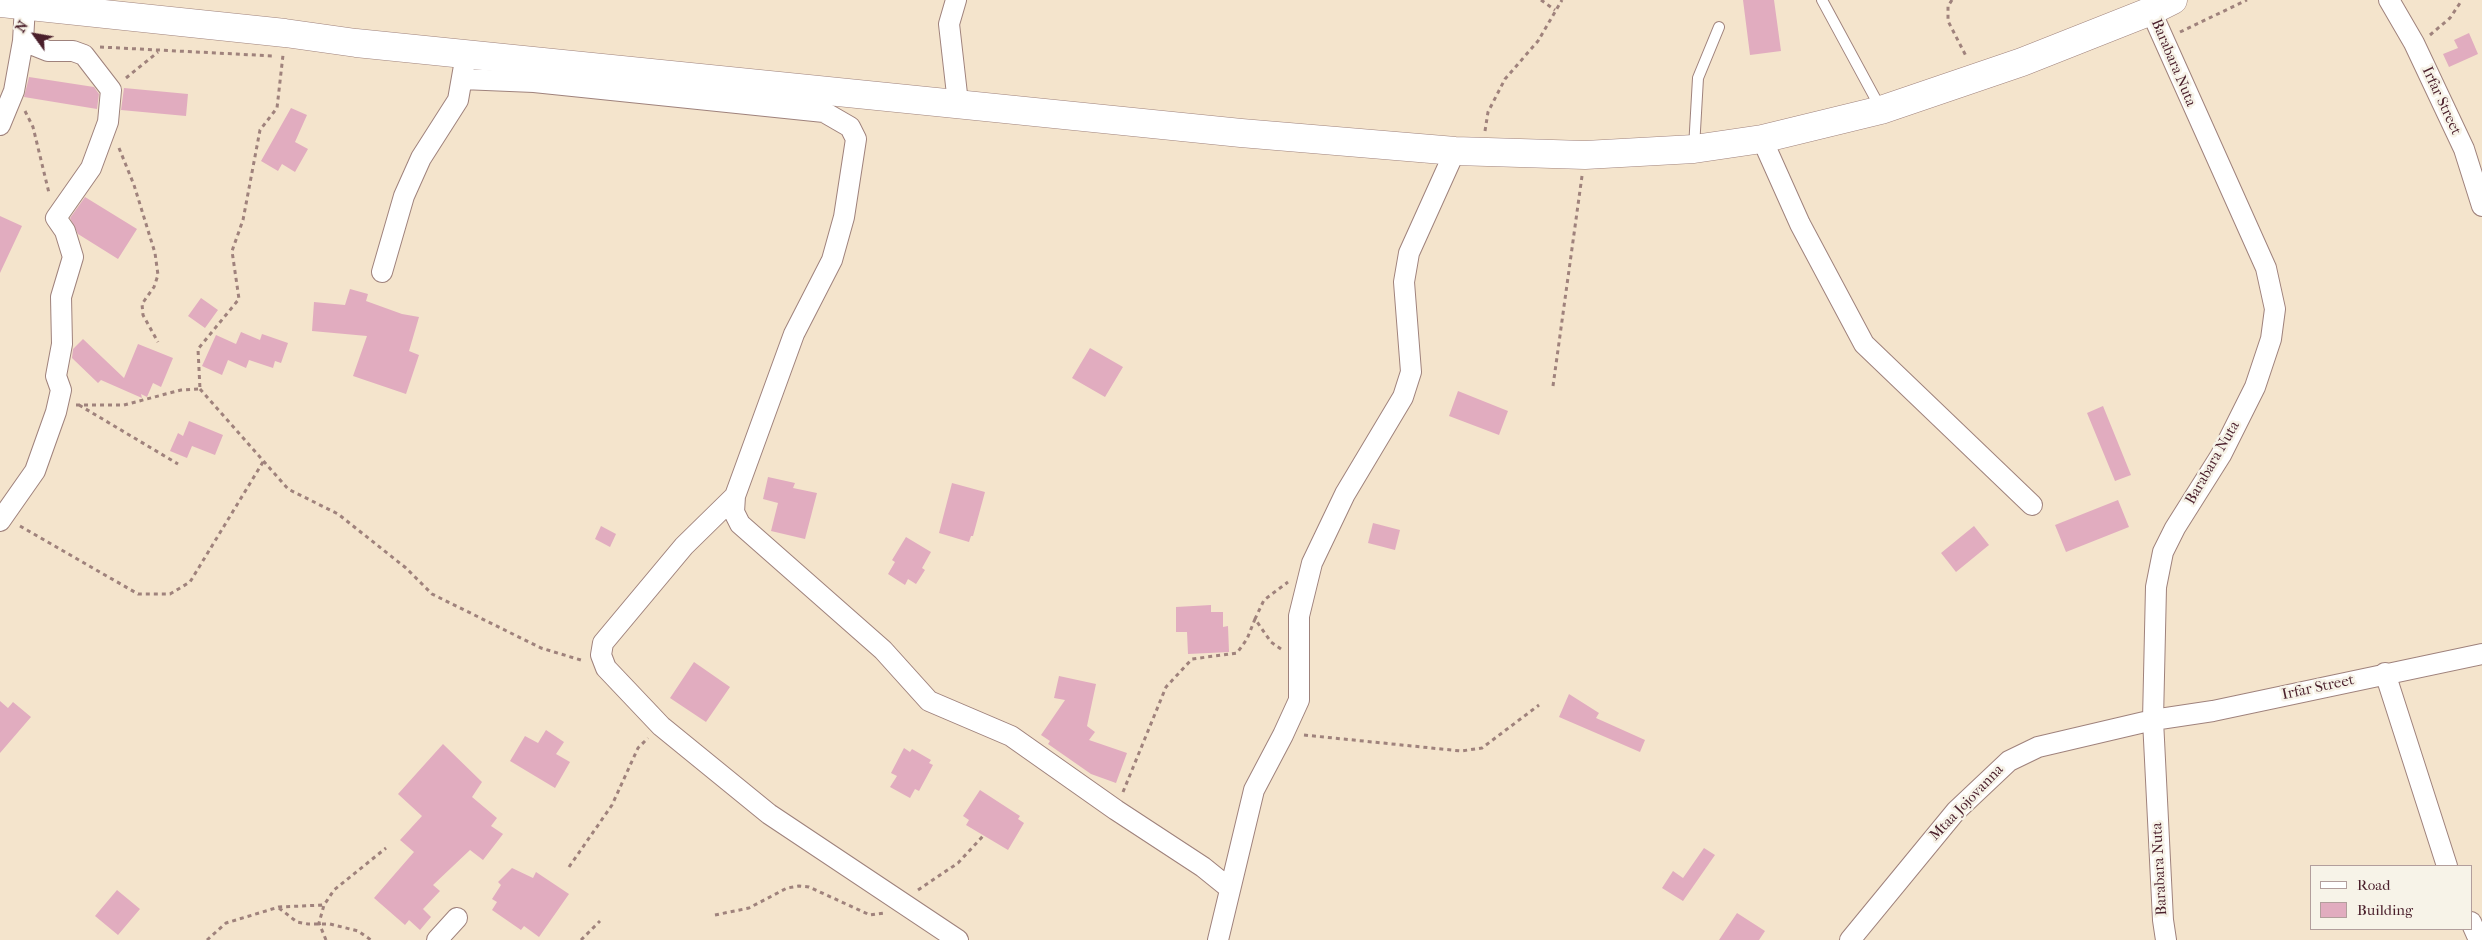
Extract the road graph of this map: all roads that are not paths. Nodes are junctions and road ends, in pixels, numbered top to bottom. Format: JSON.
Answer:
{"nodes":[{"id":1,"x":956,"y":0,"type":"edge"},
{"id":2,"x":1822,"y":0,"type":"edge"},
{"id":3,"x":2389,"y":0,"type":"edge"},
{"id":4,"x":12,"y":4,"type":"edge"},
{"id":5,"x":2162,"y":6,"type":"edge"},
{"id":6,"x":1719,"y":27,"type":"dead end"},
{"id":7,"x":24,"y":41,"type":"junction"},
{"id":8,"x":464,"y":66,"type":"junction"},
{"id":9,"x":958,"y":103,"type":"junction"},
{"id":10,"x":1881,"y":110,"type":"junction"},
{"id":11,"x":0,"y":125,"type":"edge"},
{"id":12,"x":1762,"y":139,"type":"junction"},
{"id":13,"x":1694,"y":149,"type":"junction"},
{"id":14,"x":1455,"y":151,"type":"junction"},
{"id":15,"x":2482,"y":206,"type":"edge"},
{"id":16,"x":382,"y":272,"type":"dead end"},
{"id":17,"x":735,"y":496,"type":"junction"},
{"id":18,"x":2032,"y":504,"type":"dead end"},
{"id":19,"x":1,"y":517,"type":"edge"},
{"id":20,"x":2482,"y":654,"type":"edge"},
{"id":21,"x":2385,"y":673,"type":"junction"},
{"id":22,"x":2153,"y":720,"type":"junction"},
{"id":23,"x":2447,"y":865,"type":"edge"},
{"id":24,"x":1229,"y":888,"type":"junction"},
{"id":25,"x":457,"y":918,"type":"dead end"},
{"id":26,"x":2472,"y":925,"type":"edge"},
{"id":27,"x":437,"y":940,"type":"edge"},
{"id":28,"x":958,"y":940,"type":"edge"},
{"id":29,"x":1218,"y":940,"type":"edge"},
{"id":30,"x":1850,"y":940,"type":"edge"},
{"id":31,"x":2166,"y":940,"type":"edge"},
{"id":32,"x":2478,"y":940,"type":"edge"}],
"edges":[{"from":1,"to":9,"type":"street"},
{"from":2,"to":10,"type":"lane"},
{"from":3,"to":15,"type":"street","name":"Irfar Street"},
{"from":4,"to":7,"type":"street"},
{"from":4,"to":8,"type":"main road"},
{"from":5,"to":10,"type":"main road"},
{"from":5,"to":22,"type":"street","name":"Barabara Nuta"},
{"from":6,"to":13,"type":"lane"},
{"from":7,"to":11,"type":"street"},
{"from":7,"to":19,"type":"street"},
{"from":8,"to":9,"type":"main road"},
{"from":8,"to":16,"type":"street"},
{"from":8,"to":17,"type":"street"},
{"from":9,"to":14,"type":"main road"},
{"from":10,"to":12,"type":"main road"},
{"from":12,"to":13,"type":"main road"},
{"from":12,"to":18,"type":"street"},
{"from":13,"to":14,"type":"main road"},
{"from":14,"to":24,"type":"street"},
{"from":17,"to":24,"type":"street"},
{"from":17,"to":28,"type":"street"},
{"from":20,"to":21,"type":"street","name":"Irfar Street"},
{"from":21,"to":22,"type":"street","name":"Irfar Street"},
{"from":21,"to":23,"type":"street"},
{"from":22,"to":30,"type":"street","name":"Mtaa Jojovanna"},
{"from":22,"to":31,"type":"street","name":"Barabara Nuta"},
{"from":24,"to":29,"type":"street"},
{"from":25,"to":27,"type":"street"},
{"from":26,"to":32,"type":"street"}]}
